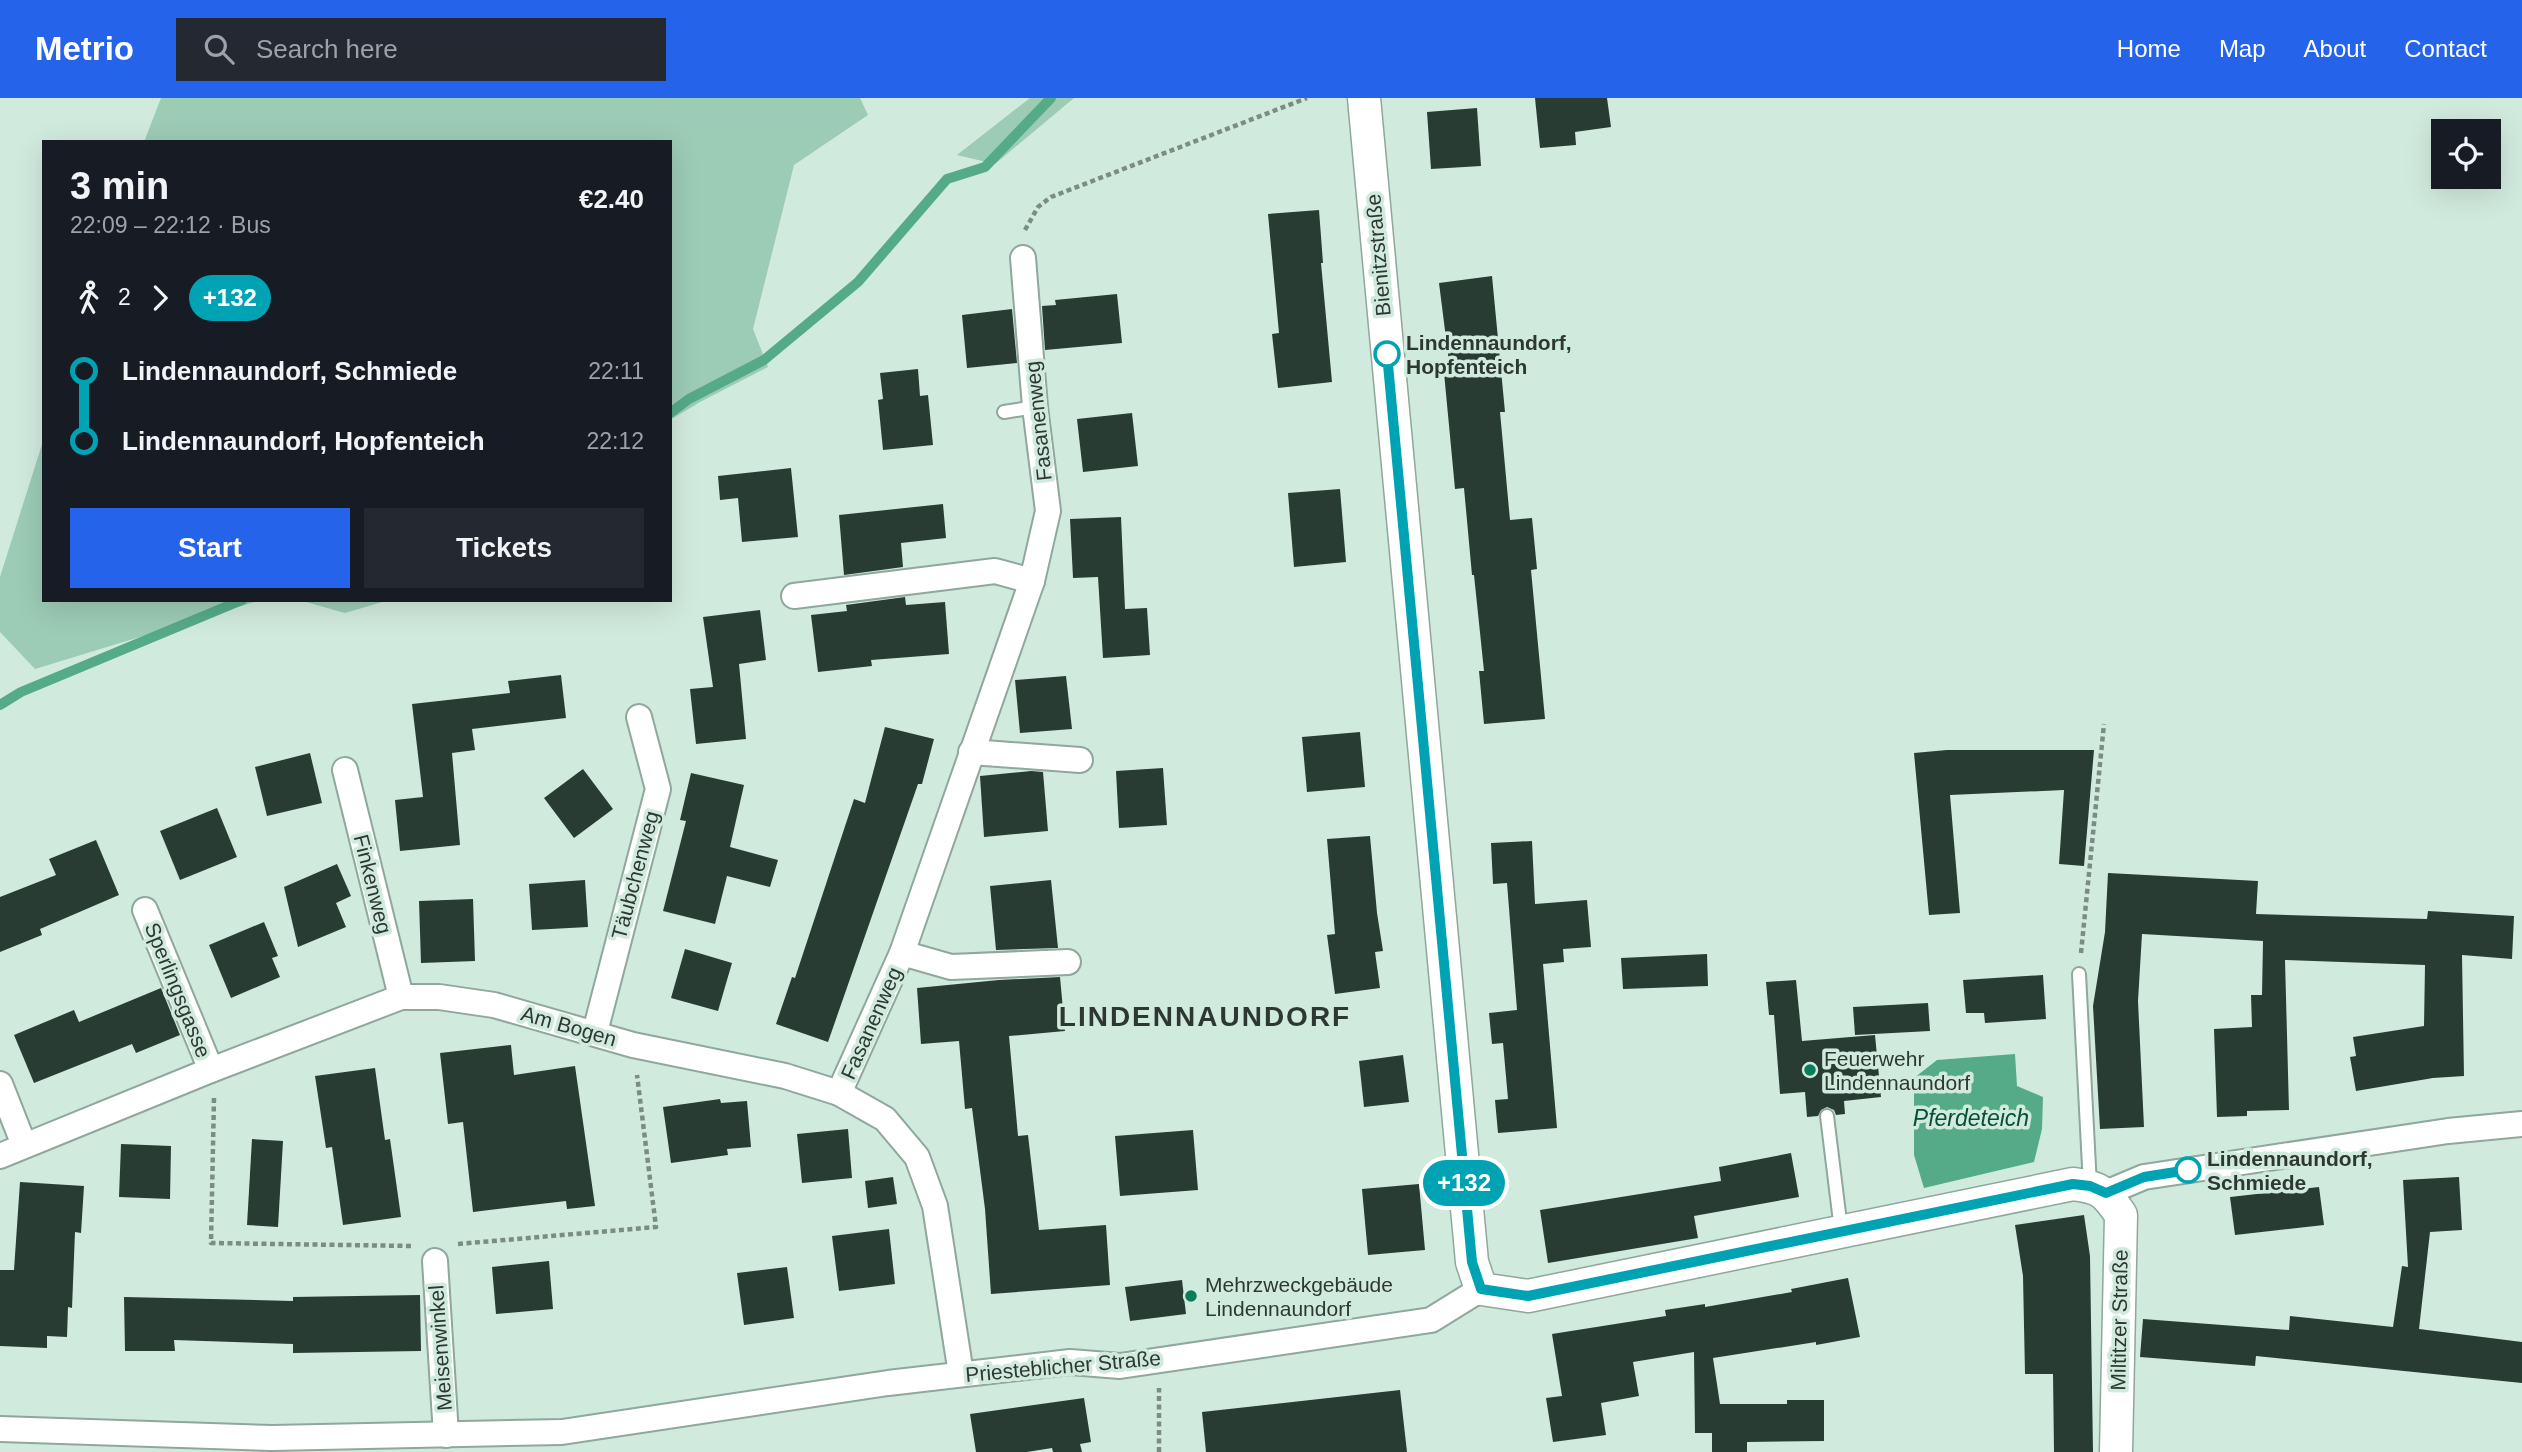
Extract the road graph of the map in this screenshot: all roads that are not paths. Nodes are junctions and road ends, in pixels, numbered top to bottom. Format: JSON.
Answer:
{"nodes":[{"id":1,"x":1363,"y":98,"type":"edge"},
{"id":2,"x":1023,"y":258,"type":"road end"},
{"id":3,"x":1035,"y":407,"type":"junction"},
{"id":4,"x":1004,"y":412,"type":"dead end"},
{"id":5,"x":1032,"y":581,"type":"junction"},
{"id":6,"x":794,"y":596,"type":"dead end"},
{"id":7,"x":639,"y":717,"type":"dead end"},
{"id":8,"x":971,"y":752,"type":"junction"},
{"id":9,"x":1080,"y":760,"type":"dead end"},
{"id":10,"x":345,"y":770,"type":"dead end"},
{"id":11,"x":145,"y":911,"type":"dead end"},
{"id":12,"x":902,"y":953,"type":"junction"},
{"id":13,"x":1068,"y":961,"type":"dead end"},
{"id":14,"x":2079,"y":974,"type":"road end"},
{"id":15,"x":401,"y":997,"type":"junction"},
{"id":16,"x":594,"y":1032,"type":"junction"},
{"id":17,"x":211,"y":1070,"type":"junction"},
{"id":18,"x":0,"y":1084,"type":"edge"},
{"id":19,"x":839,"y":1093,"type":"junction"},
{"id":20,"x":1827,"y":1116,"type":"dead end"},
{"id":21,"x":2522,"y":1124,"type":"edge"},
{"id":22,"x":24,"y":1145,"type":"junction"},
{"id":23,"x":0,"y":1156,"type":"edge"},
{"id":24,"x":2098,"y":1190,"type":"junction"},
{"id":25,"x":1842,"y":1231,"type":"junction"},
{"id":26,"x":433,"y":1250,"type":"road end"},
{"id":27,"x":1481,"y":1289,"type":"junction"},
{"id":28,"x":961,"y":1374,"type":"junction"},
{"id":29,"x":0,"y":1429,"type":"edge"},
{"id":30,"x":446,"y":1435,"type":"junction"},
{"id":31,"x":2116,"y":1452,"type":"edge"}],
"edges":[{"from":1,"to":27,"type":"street","name":"Bienitzstraße"},
{"from":2,"to":3,"type":"street","name":"Fasanenweg"},
{"from":3,"to":4,"type":"lane"},
{"from":3,"to":5,"type":"street","name":"Fasanenweg"},
{"from":5,"to":6,"type":"street"},
{"from":5,"to":8,"type":"street","name":"Fasanenweg"},
{"from":7,"to":16,"type":"street","name":"Täubchenweg"},
{"from":8,"to":9,"type":"street"},
{"from":8,"to":12,"type":"street","name":"Fasanenweg"},
{"from":10,"to":15,"type":"street","name":"Finkenweg"},
{"from":11,"to":17,"type":"street","name":"Sperlingsgasse"},
{"from":12,"to":13,"type":"street","name":"Fasanenweg"},
{"from":12,"to":19,"type":"street","name":"Fasanenweg"},
{"from":14,"to":24,"type":"lane"},
{"from":15,"to":16,"type":"street","name":"Am Bogen"},
{"from":15,"to":17,"type":"street","name":"Am Bogen"},
{"from":16,"to":19,"type":"street","name":"Am Bogen"},
{"from":17,"to":22,"type":"street","name":"Am Bogen"},
{"from":18,"to":22,"type":"street"},
{"from":19,"to":28,"type":"street","name":"Am Bogen"},
{"from":20,"to":25,"type":"lane"},
{"from":21,"to":24,"type":"street"},
{"from":22,"to":23,"type":"street","name":"Am Bogen"},
{"from":24,"to":25,"type":"street"},
{"from":24,"to":31,"type":"street","name":"Miltitzer Straße"},
{"from":25,"to":27,"type":"street"},
{"from":26,"to":30,"type":"street","name":"Meisenwinkel"},
{"from":27,"to":28,"type":"street","name":"Priesteblicher Straße"},
{"from":28,"to":30,"type":"street","name":"Priesteblicher Straße"},
{"from":29,"to":30,"type":"street","name":"Priesteblicher Straße"}]}
